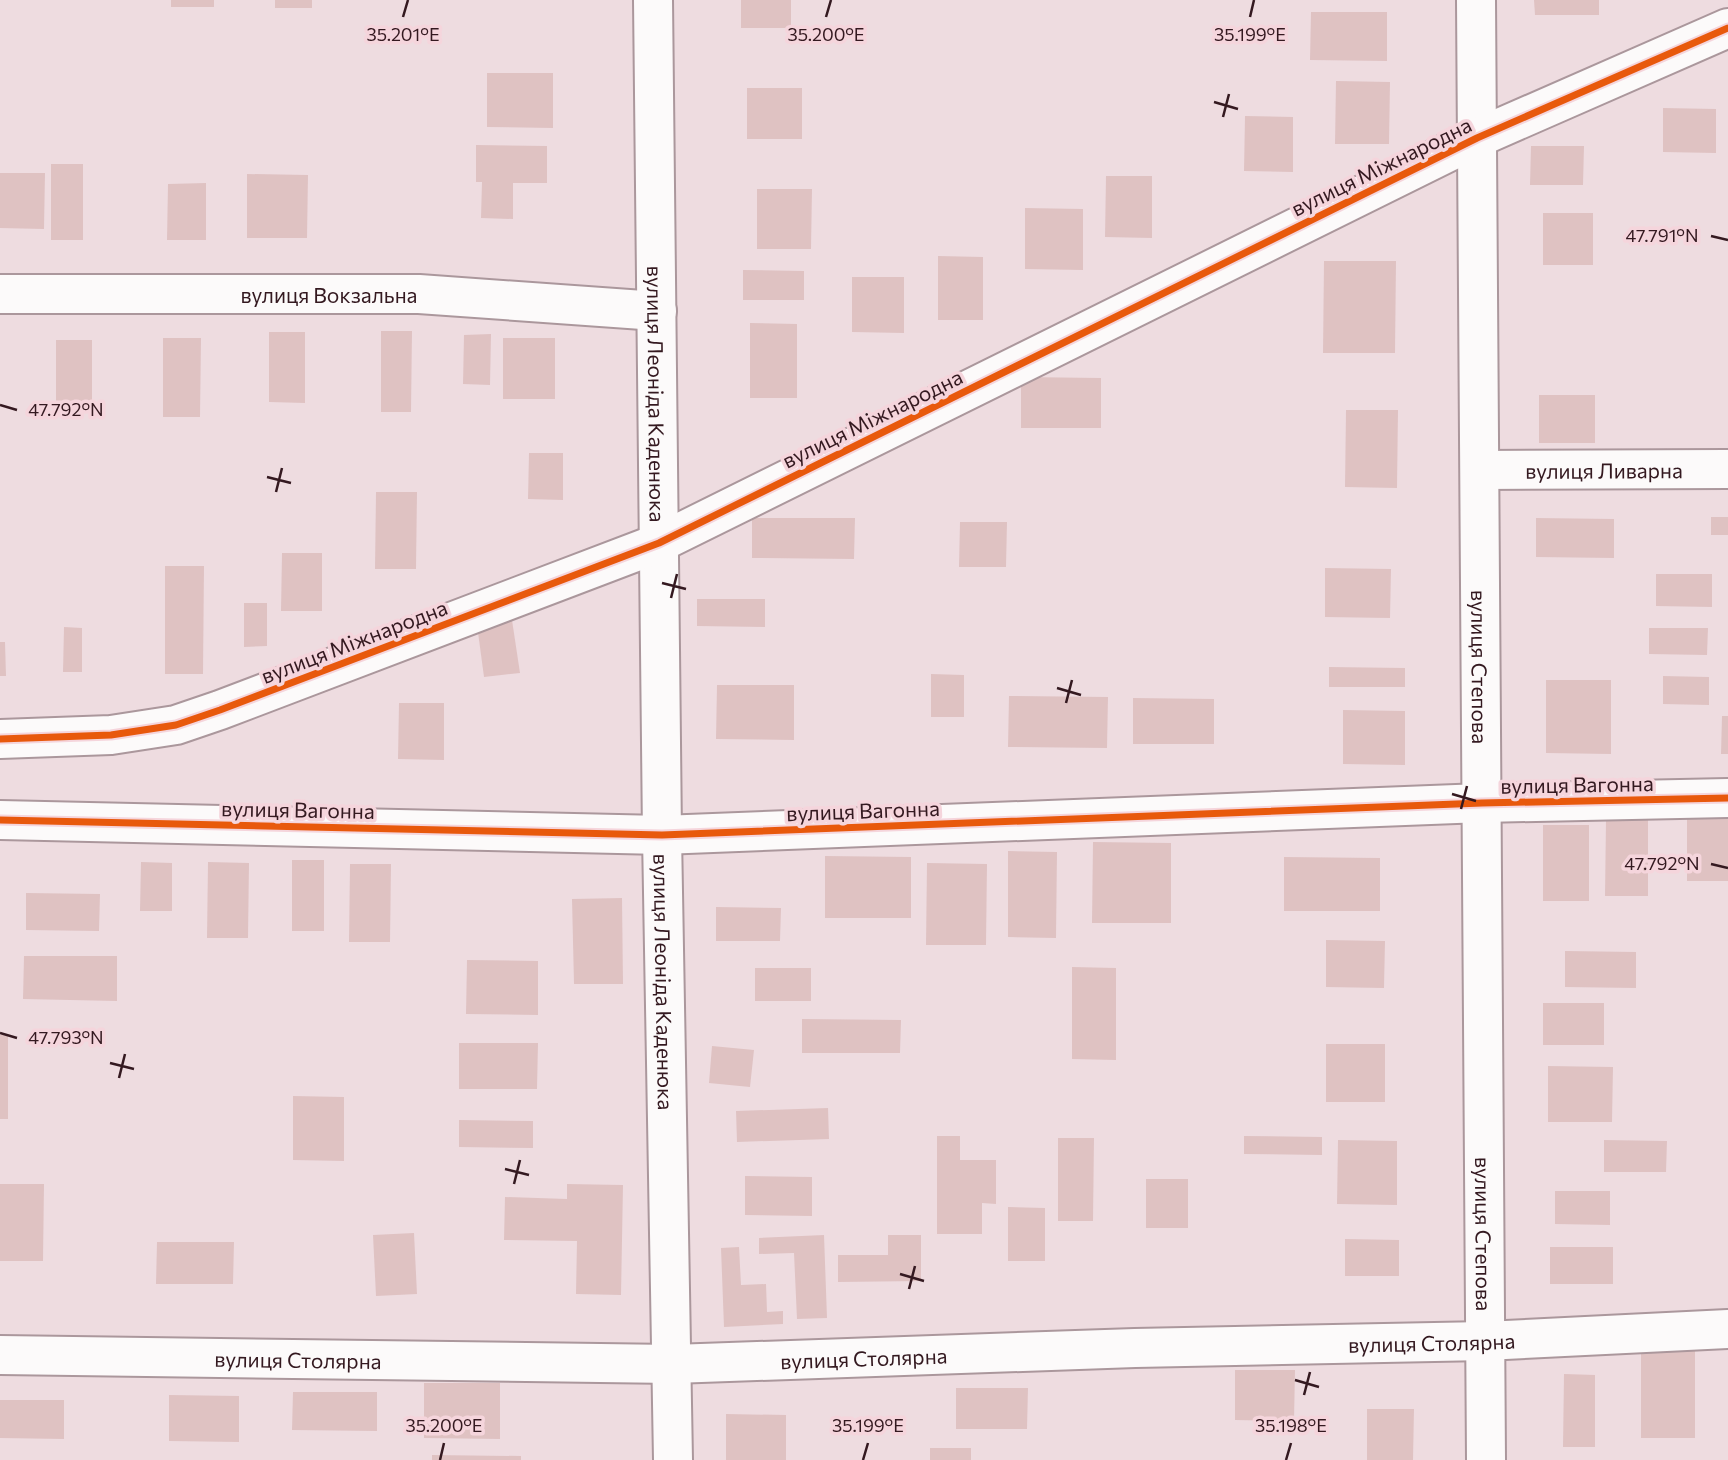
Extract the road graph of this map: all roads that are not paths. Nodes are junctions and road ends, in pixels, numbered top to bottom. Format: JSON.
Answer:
{"nodes":[{"id":1,"x":653,"y":0,"type":"edge"},
{"id":2,"x":1476,"y":0,"type":"edge"},
{"id":3,"x":1728,"y":29,"type":"edge"},
{"id":4,"x":1477,"y":138,"type":"junction"},
{"id":5,"x":0,"y":294,"type":"edge"},
{"id":6,"x":657,"y":311,"type":"junction"},
{"id":7,"x":1728,"y":469,"type":"edge"},
{"id":8,"x":1480,"y":470,"type":"junction"},
{"id":9,"x":659,"y":543,"type":"junction"},
{"id":10,"x":0,"y":738,"type":"edge"},
{"id":11,"x":1728,"y":798,"type":"edge"},
{"id":12,"x":1482,"y":803,"type":"junction"},
{"id":13,"x":0,"y":820,"type":"edge"},
{"id":14,"x":662,"y":835,"type":"junction"},
{"id":15,"x":1728,"y":1329,"type":"edge"},
{"id":16,"x":1485,"y":1341,"type":"junction"},
{"id":17,"x":0,"y":1355,"type":"edge"},
{"id":18,"x":673,"y":1364,"type":"junction"},
{"id":19,"x":673,"y":1460,"type":"edge"},
{"id":20,"x":1486,"y":1460,"type":"edge"}],
"edges":[{"from":1,"to":6,"type":"street","name":"вулиця Леоніда Каденюка"},
{"from":2,"to":4,"type":"street","name":"вулиця Степова"},
{"from":3,"to":4,"type":"street","name":"вулиця Міжнародна"},
{"from":4,"to":8,"type":"street","name":"вулиця Степова"},
{"from":4,"to":9,"type":"street","name":"вулиця Міжнародна"},
{"from":5,"to":6,"type":"street","name":"вулиця Вокзальна"},
{"from":6,"to":9,"type":"street","name":"вулиця Леоніда Каденюка"},
{"from":7,"to":8,"type":"street","name":"вулиця Ливарна"},
{"from":8,"to":12,"type":"street","name":"вулиця Степова"},
{"from":9,"to":10,"type":"street","name":"вулиця Міжнародна"},
{"from":9,"to":14,"type":"street","name":"вулиця Леоніда Каденюка"},
{"from":11,"to":12,"type":"street","name":"вулиця Вагонна"},
{"from":12,"to":14,"type":"street","name":"вулиця Вагонна"},
{"from":12,"to":16,"type":"street","name":"вулиця Степова"},
{"from":13,"to":14,"type":"street","name":"вулиця Вагонна"},
{"from":14,"to":18,"type":"street","name":"вулиця Леоніда Каденюка"},
{"from":15,"to":16,"type":"street","name":"вулиця Столярна"},
{"from":16,"to":18,"type":"street","name":"вулиця Столярна"},
{"from":16,"to":20,"type":"street","name":"вулиця Степова"},
{"from":17,"to":18,"type":"street","name":"вулиця Столярна"},
{"from":18,"to":19,"type":"street","name":"вулиця Леоніда Каденюка"}]}
